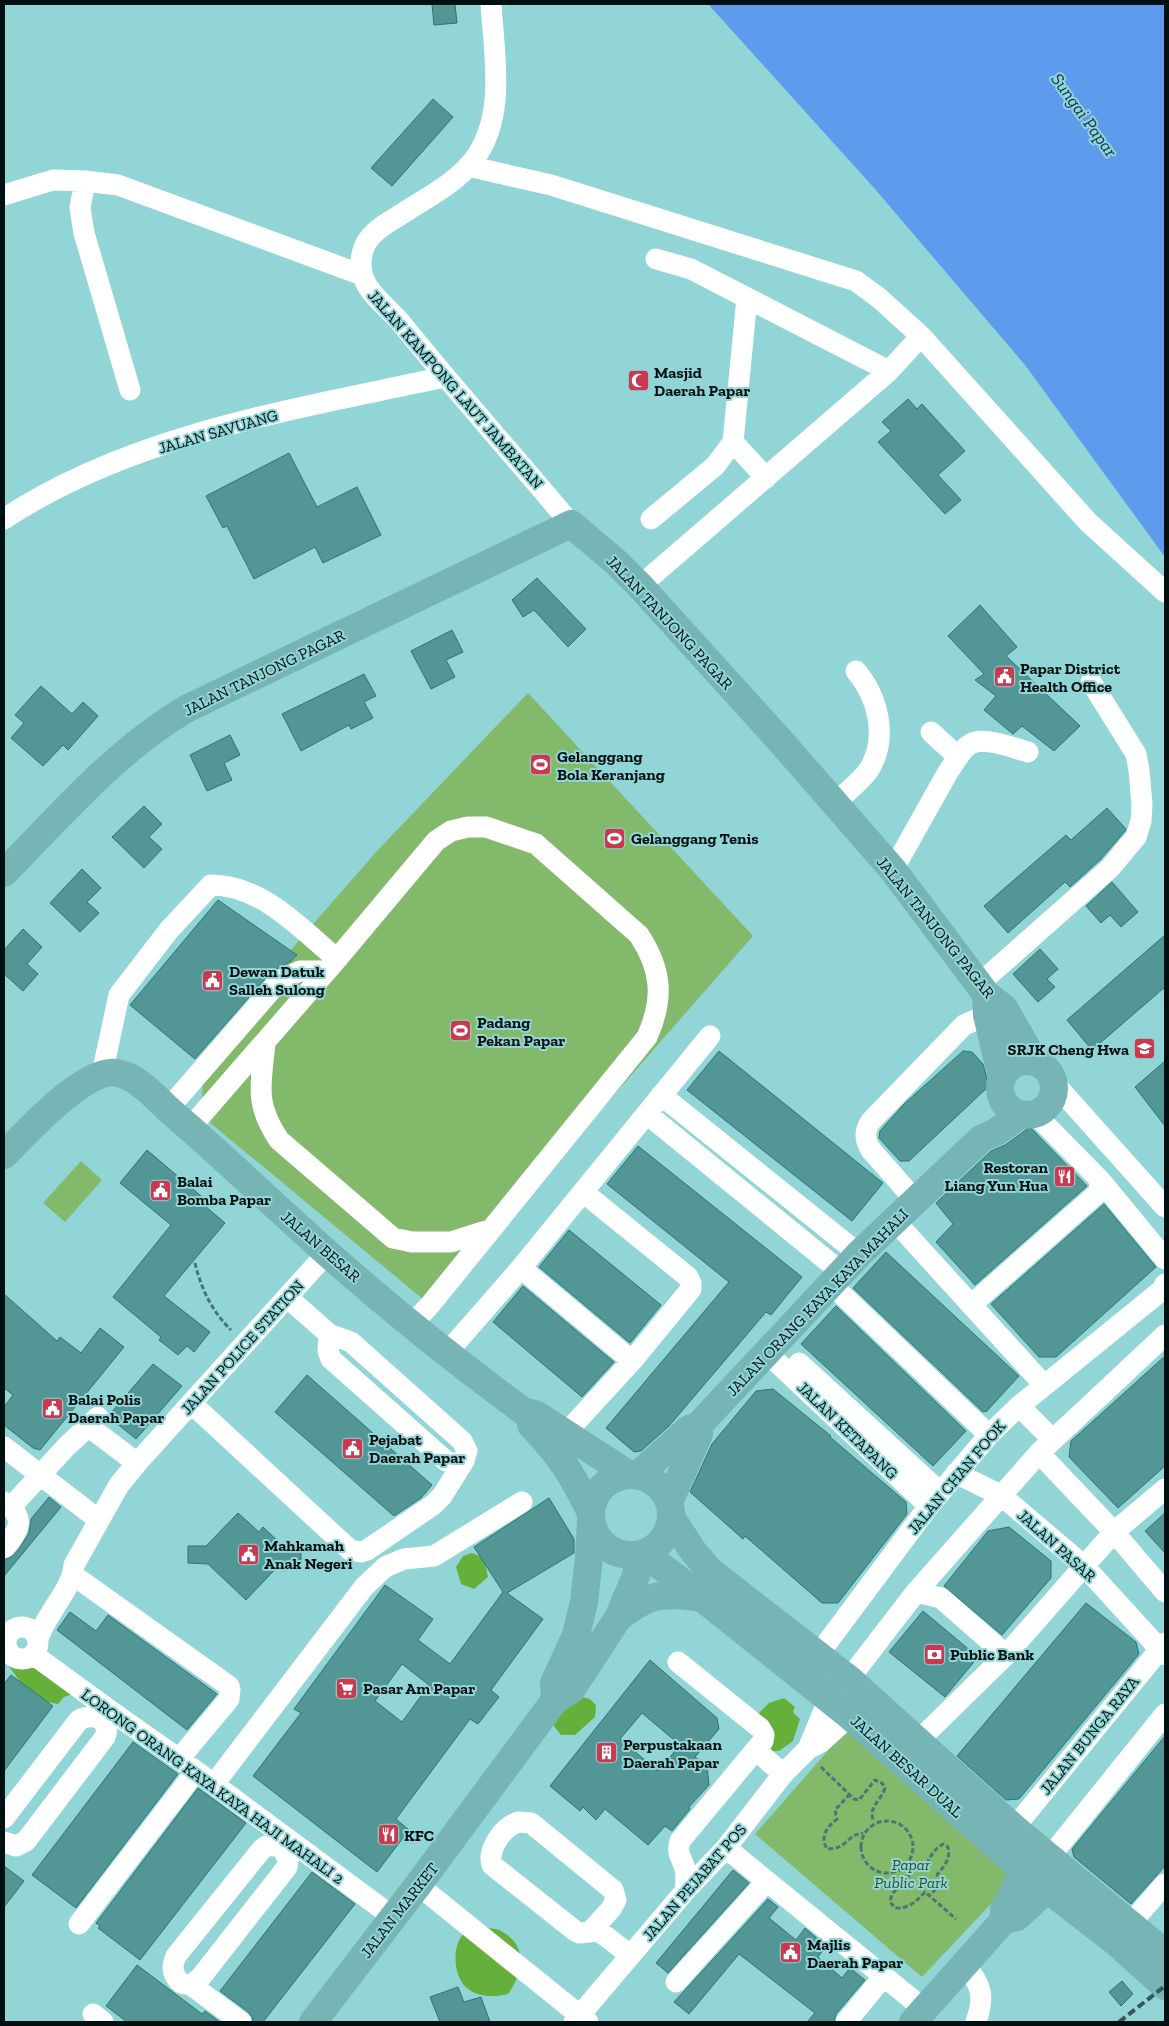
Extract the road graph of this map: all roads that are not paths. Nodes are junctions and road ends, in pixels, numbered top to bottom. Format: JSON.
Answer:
{"nodes":[{"id":1,"x":491,"y":4,"type":"edge"},
{"id":2,"x":468,"y":166,"type":"junction"},
{"id":3,"x":85,"y":181,"type":"junction"},
{"id":4,"x":4,"y":195,"type":"edge"},
{"id":5,"x":656,"y":259,"type":"dead end"},
{"id":6,"x":362,"y":275,"type":"junction"},
{"id":7,"x":747,"y":298,"type":"junction"},
{"id":8,"x":921,"y":336,"type":"junction"},
{"id":9,"x":889,"y":371,"type":"junction"},
{"id":10,"x":444,"y":377,"type":"junction"},
{"id":11,"x":130,"y":390,"type":"dead end"},
{"id":12,"x":733,"y":442,"type":"junction"},
{"id":13,"x":766,"y":478,"type":"junction"},
{"id":14,"x":4,"y":519,"type":"edge"},
{"id":15,"x":652,"y":520,"type":"dead end"},
{"id":16,"x":571,"y":524,"type":"junction"},
{"id":17,"x":640,"y":586,"type":"junction"},
{"id":18,"x":1165,"y":592,"type":"edge"},
{"id":19,"x":856,"y":671,"type":"dead end"},
{"id":20,"x":1091,"y":682,"type":"dead end"},
{"id":21,"x":930,"y":732,"type":"dead end"},
{"id":22,"x":1028,"y":752,"type":"dead end"},
{"id":23,"x":958,"y":758,"type":"junction"},
{"id":24,"x":835,"y":803,"type":"junction"},
{"id":25,"x":893,"y":870,"type":"junction"},
{"id":26,"x":4,"y":873,"type":"edge"},
{"id":27,"x":332,"y":965,"type":"junction"},
{"id":28,"x":984,"y":998,"type":"junction"},
{"id":29,"x":710,"y":1036,"type":"dead end"},
{"id":30,"x":264,"y":1043,"type":"junction"},
{"id":31,"x":1035,"y":1062,"type":"junction"},
{"id":32,"x":102,"y":1074,"type":"junction"},
{"id":33,"x":1055,"y":1084,"type":"junction"},
{"id":34,"x":662,"y":1095,"type":"junction"},
{"id":35,"x":1015,"y":1101,"type":"junction"},
{"id":36,"x":168,"y":1109,"type":"junction"},
{"id":37,"x":647,"y":1114,"type":"junction"},
{"id":38,"x":190,"y":1128,"type":"junction"},
{"id":39,"x":4,"y":1155,"type":"edge"},
{"id":40,"x":1100,"y":1180,"type":"junction"},
{"id":41,"x":582,"y":1192,"type":"junction"},
{"id":42,"x":915,"y":1200,"type":"junction"},
{"id":43,"x":1165,"y":1207,"type":"edge"},
{"id":44,"x":894,"y":1220,"type":"junction"},
{"id":45,"x":492,"y":1229,"type":"junction"},
{"id":46,"x":327,"y":1253,"type":"junction"},
{"id":47,"x":1165,"y":1259,"type":"edge"},
{"id":48,"x":521,"y":1268,"type":"junction"},
{"id":49,"x":844,"y":1270,"type":"junction"},
{"id":50,"x":1165,"y":1284,"type":"edge"},
{"id":51,"x":288,"y":1298,"type":"junction"},
{"id":52,"x":971,"y":1305,"type":"junction"},
{"id":53,"x":412,"y":1324,"type":"junction"},
{"id":54,"x":1165,"y":1336,"type":"edge"},
{"id":55,"x":772,"y":1348,"type":"junction"},
{"id":56,"x":446,"y":1354,"type":"junction"},
{"id":57,"x":632,"y":1360,"type":"junction"},
{"id":58,"x":1044,"y":1385,"type":"junction"},
{"id":59,"x":192,"y":1403,"type":"junction"},
{"id":60,"x":1019,"y":1406,"type":"junction"},
{"id":61,"x":523,"y":1411,"type":"junction"},
{"id":62,"x":698,"y":1426,"type":"junction"},
{"id":63,"x":565,"y":1434,"type":"junction"},
{"id":64,"x":989,"y":1435,"type":"junction"},
{"id":65,"x":4,"y":1447,"type":"edge"},
{"id":66,"x":1046,"y":1447,"type":"junction"},
{"id":67,"x":137,"y":1463,"type":"junction"},
{"id":68,"x":956,"y":1473,"type":"junction"},
{"id":69,"x":40,"y":1475,"type":"junction"},
{"id":70,"x":633,"y":1475,"type":"junction"},
{"id":71,"x":1165,"y":1489,"type":"edge"},
{"id":72,"x":1002,"y":1496,"type":"junction"},
{"id":73,"x":935,"y":1499,"type":"junction"},
{"id":74,"x":522,"y":1502,"type":"dead end"},
{"id":75,"x":7,"y":1504,"type":"edge"},
{"id":76,"x":670,"y":1509,"type":"junction"},
{"id":77,"x":590,"y":1516,"type":"junction"},
{"id":78,"x":99,"y":1520,"type":"junction"},
{"id":79,"x":1114,"y":1532,"type":"junction"},
{"id":80,"x":4,"y":1548,"type":"edge"},
{"id":81,"x":641,"y":1554,"type":"junction"},
{"id":82,"x":1084,"y":1566,"type":"junction"},
{"id":83,"x":73,"y":1570,"type":"junction"},
{"id":84,"x":916,"y":1592,"type":"junction"},
{"id":85,"x":1165,"y":1592,"type":"edge"},
{"id":86,"x":702,"y":1598,"type":"junction"},
{"id":87,"x":618,"y":1618,"type":"junction"},
{"id":88,"x":19,"y":1645,"type":"edge"},
{"id":89,"x":1163,"y":1649,"type":"edge"},
{"id":90,"x":818,"y":1655,"type":"junction"},
{"id":91,"x":1006,"y":1655,"type":"junction"},
{"id":92,"x":678,"y":1662,"type":"dead end"},
{"id":93,"x":848,"y":1679,"type":"junction"},
{"id":94,"x":829,"y":1698,"type":"junction"},
{"id":95,"x":555,"y":1700,"type":"junction"},
{"id":96,"x":104,"y":1714,"type":"junction"},
{"id":97,"x":1165,"y":1714,"type":"edge"},
{"id":98,"x":850,"y":1716,"type":"junction"},
{"id":99,"x":917,"y":1742,"type":"junction"},
{"id":100,"x":808,"y":1748,"type":"junction"},
{"id":101,"x":756,"y":1750,"type":"junction"},
{"id":102,"x":188,"y":1764,"type":"junction"},
{"id":103,"x":783,"y":1774,"type":"junction"},
{"id":104,"x":214,"y":1784,"type":"junction"},
{"id":105,"x":4,"y":1818,"type":"edge"},
{"id":106,"x":1014,"y":1828,"type":"junction"},
{"id":107,"x":4,"y":1842,"type":"edge"},
{"id":108,"x":284,"y":1843,"type":"junction"},
{"id":109,"x":726,"y":1848,"type":"junction"},
{"id":110,"x":1049,"y":1858,"type":"junction"},
{"id":111,"x":1024,"y":1871,"type":"junction"},
{"id":112,"x":766,"y":1881,"type":"junction"},
{"id":113,"x":1165,"y":1884,"type":"edge"},
{"id":114,"x":418,"y":1886,"type":"junction"},
{"id":115,"x":1047,"y":1889,"type":"junction"},
{"id":116,"x":686,"y":1890,"type":"junction"},
{"id":117,"x":393,"y":1917,"type":"junction"},
{"id":118,"x":1004,"y":1920,"type":"junction"},
{"id":119,"x":80,"y":1924,"type":"dead end"},
{"id":120,"x":1130,"y":1924,"type":"junction"},
{"id":121,"x":595,"y":1928,"type":"junction"},
{"id":122,"x":630,"y":1955,"type":"junction"},
{"id":123,"x":964,"y":1964,"type":"junction"},
{"id":124,"x":1161,"y":1971,"type":"edge"},
{"id":125,"x":884,"y":1976,"type":"junction"},
{"id":126,"x":676,"y":1982,"type":"dead end"},
{"id":127,"x":191,"y":1984,"type":"junction"},
{"id":128,"x":1165,"y":2006,"type":"edge"},
{"id":129,"x":918,"y":2015,"type":"edge"},
{"id":130,"x":581,"y":2020,"type":"edge"},
{"id":131,"x":241,"y":2022,"type":"edge"},
{"id":132,"x":313,"y":2022,"type":"edge"},
{"id":133,"x":846,"y":2022,"type":"edge"},
{"id":134,"x":976,"y":2022,"type":"edge"}],
"edges":[{"from":1,"to":2,"type":"street","name":"JALAN KAMPONG LAUT JAMBATAN"},
{"from":2,"to":6,"type":"street","name":"JALAN KAMPONG LAUT JAMBATAN"},
{"from":2,"to":8,"type":"street"},
{"from":3,"to":4,"type":"street"},
{"from":3,"to":6,"type":"street"},
{"from":3,"to":11,"type":"street"},
{"from":5,"to":7,"type":"street"},
{"from":6,"to":10,"type":"street","name":"JALAN KAMPONG LAUT JAMBATAN"},
{"from":7,"to":9,"type":"street"},
{"from":7,"to":12,"type":"street"},
{"from":8,"to":9,"type":"street"},
{"from":8,"to":18,"type":"street"},
{"from":9,"to":13,"type":"street"},
{"from":10,"to":14,"type":"street","name":"JALAN SAVUANG"},
{"from":10,"to":16,"type":"street","name":"JALAN KAMPONG LAUT JAMBATAN"},
{"from":12,"to":13,"type":"street"},
{"from":12,"to":15,"type":"street"},
{"from":13,"to":17,"type":"street"},
{"from":16,"to":17,"type":"main road","name":"JALAN TANJONG PAGAR"},
{"from":16,"to":26,"type":"main road","name":"JALAN TANJONG PAGAR"},
{"from":17,"to":24,"type":"main road","name":"JALAN TANJONG PAGAR"},
{"from":19,"to":24,"type":"street"},
{"from":20,"to":28,"type":"street"},
{"from":21,"to":23,"type":"street"},
{"from":22,"to":23,"type":"street"},
{"from":23,"to":25,"type":"street"},
{"from":24,"to":25,"type":"main road","name":"JALAN TANJONG PAGAR"},
{"from":25,"to":28,"type":"main road","name":"JALAN TANJONG PAGAR"},
{"from":27,"to":30,"type":"street"},
{"from":27,"to":32,"type":"street"},
{"from":27,"to":36,"type":"street"},
{"from":27,"to":45,"type":"street"},
{"from":28,"to":31,"type":"main road","name":"JALAN TANJONG PAGAR"},
{"from":28,"to":35,"type":"main road"},
{"from":28,"to":42,"type":"street"},
{"from":29,"to":34,"type":"street"},
{"from":30,"to":38,"type":"street"},
{"from":30,"to":45,"type":"street"},
{"from":31,"to":33,"type":"main road"},
{"from":31,"to":35,"type":"main road"},
{"from":32,"to":36,"type":"main road","name":"JALAN BESAR"},
{"from":32,"to":39,"type":"main road"},
{"from":33,"to":35,"type":"main road"},
{"from":33,"to":43,"type":"street"},
{"from":34,"to":37,"type":"street"},
{"from":34,"to":49,"type":"street"},
{"from":35,"to":40,"type":"street"},
{"from":35,"to":42,"type":"main road","name":"JALAN ORANG KAYA KAYA MAHALI"},
{"from":36,"to":38,"type":"main road","name":"JALAN BESAR"},
{"from":37,"to":41,"type":"street"},
{"from":37,"to":49,"type":"street"},
{"from":38,"to":46,"type":"main road","name":"JALAN BESAR"},
{"from":40,"to":47,"type":"street"},
{"from":40,"to":52,"type":"street"},
{"from":41,"to":48,"type":"street"},
{"from":41,"to":57,"type":"street"},
{"from":42,"to":44,"type":"main road","name":"JALAN ORANG KAYA KAYA MAHALI"},
{"from":44,"to":49,"type":"main road","name":"JALAN ORANG KAYA KAYA MAHALI"},
{"from":44,"to":52,"type":"street"},
{"from":45,"to":53,"type":"street"},
{"from":46,"to":51,"type":"street","name":"JALAN POLICE STATION"},
{"from":46,"to":53,"type":"main road","name":"JALAN BESAR"},
{"from":48,"to":56,"type":"street"},
{"from":48,"to":57,"type":"street"},
{"from":49,"to":55,"type":"main road","name":"JALAN ORANG KAYA KAYA MAHALI"},
{"from":49,"to":64,"type":"street"},
{"from":50,"to":58,"type":"street","name":"JALAN CHAN FOOK"},
{"from":51,"to":59,"type":"street","name":"JALAN POLICE STATION"},
{"from":51,"to":59,"type":"street"},
{"from":52,"to":58,"type":"street"},
{"from":53,"to":56,"type":"main road","name":"JALAN BESAR"},
{"from":54,"to":66,"type":"street"},
{"from":55,"to":62,"type":"main road","name":"JALAN ORANG KAYA KAYA MAHALI"},
{"from":55,"to":73,"type":"street","name":"JALAN KETAPANG"},
{"from":56,"to":61,"type":"main road","name":"JALAN BESAR"},
{"from":57,"to":63,"type":"street"},
{"from":58,"to":60,"type":"street","name":"JALAN CHAN FOOK"},
{"from":59,"to":67,"type":"street","name":"JALAN POLICE STATION"},
{"from":60,"to":64,"type":"street","name":"JALAN CHAN FOOK"},
{"from":60,"to":66,"type":"street"},
{"from":61,"to":63,"type":"main road","name":"JALAN BESAR"},
{"from":61,"to":77,"type":"main road","name":"JALAN BESAR"},
{"from":62,"to":70,"type":"main road","name":"JALAN ORANG KAYA KAYA MAHALI"},
{"from":62,"to":76,"type":"main road","name":"JALAN ORANG KAYA KAYA MAHALI"},
{"from":63,"to":70,"type":"main road","name":"JALAN BESAR"},
{"from":64,"to":68,"type":"street","name":"JALAN CHAN FOOK"},
{"from":65,"to":69,"type":"street"},
{"from":66,"to":72,"type":"street"},
{"from":66,"to":79,"type":"street"},
{"from":67,"to":69,"type":"street"},
{"from":67,"to":78,"type":"street","name":"JALAN POLICE STATION"},
{"from":68,"to":72,"type":"street","name":"JALAN PASAR"},
{"from":68,"to":73,"type":"street","name":"JALAN CHAN FOOK"},
{"from":69,"to":75,"type":"street"},
{"from":69,"to":78,"type":"street"},
{"from":70,"to":76,"type":"main road"},
{"from":70,"to":77,"type":"main road"},
{"from":71,"to":79,"type":"street"},
{"from":72,"to":82,"type":"street","name":"JALAN PASAR"},
{"from":72,"to":84,"type":"street"},
{"from":73,"to":90,"type":"street","name":"JALAN CHAN FOOK"},
{"from":74,"to":104,"type":"street"},
{"from":75,"to":80,"type":"street"},
{"from":76,"to":81,"type":"main road"},
{"from":76,"to":90,"type":"main road","name":"JALAN BESAR DUAL"},
{"from":77,"to":81,"type":"main road"},
{"from":77,"to":95,"type":"main road"},
{"from":78,"to":83,"type":"street","name":"JALAN POLICE STATION"},
{"from":79,"to":82,"type":"street"},
{"from":79,"to":85,"type":"street"},
{"from":81,"to":86,"type":"main road","name":"JALAN BESAR DUAL"},
{"from":81,"to":87,"type":"main road","name":"JALAN MARKET"},
{"from":82,"to":89,"type":"street","name":"JALAN PASAR"},
{"from":82,"to":91,"type":"street"},
{"from":83,"to":88,"type":"street","name":"JALAN POLICE STATION"},
{"from":83,"to":102,"type":"street"},
{"from":84,"to":91,"type":"street"},
{"from":84,"to":93,"type":"street"},
{"from":86,"to":87,"type":"main road"},
{"from":86,"to":94,"type":"main road","name":"JALAN BESAR DUAL"},
{"from":87,"to":95,"type":"main road","name":"JALAN MARKET"},
{"from":88,"to":96,"type":"street","name":"LORONG ORANG KAYA KAYA HAJI MAHALI 2"},
{"from":89,"to":106,"type":"street","name":"JALAN BUNGA RAYA"},
{"from":90,"to":93,"type":"main road","name":"JALAN BESAR DUAL"},
{"from":91,"to":99,"type":"street"},
{"from":92,"to":101,"type":"street"},
{"from":93,"to":99,"type":"main road","name":"JALAN BESAR DUAL"},
{"from":94,"to":98,"type":"main road","name":"JALAN BESAR DUAL"},
{"from":94,"to":100,"type":"street","name":"JALAN PEJABAT POS"},
{"from":95,"to":114,"type":"main road","name":"JALAN MARKET"},
{"from":96,"to":102,"type":"street","name":"LORONG ORANG KAYA KAYA HAJI MAHALI 2"},
{"from":96,"to":105,"type":"street"},
{"from":96,"to":107,"type":"street"},
{"from":97,"to":110,"type":"street"},
{"from":98,"to":100,"type":"street","name":"JALAN PEJABAT POS"},
{"from":98,"to":111,"type":"main road","name":"JALAN BESAR DUAL"},
{"from":99,"to":106,"type":"main road","name":"JALAN BESAR DUAL"},
{"from":100,"to":103,"type":"street","name":"JALAN PEJABAT POS"},
{"from":101,"to":103,"type":"street"},
{"from":101,"to":116,"type":"street"},
{"from":102,"to":104,"type":"street","name":"LORONG ORANG KAYA KAYA HAJI MAHALI 2"},
{"from":102,"to":119,"type":"street"},
{"from":103,"to":109,"type":"street","name":"JALAN PEJABAT POS"},
{"from":104,"to":108,"type":"street","name":"LORONG ORANG KAYA KAYA HAJI MAHALI 2"},
{"from":106,"to":110,"type":"main road","name":"JALAN BESAR DUAL"},
{"from":108,"to":117,"type":"street","name":"LORONG ORANG KAYA KAYA HAJI MAHALI 2"},
{"from":108,"to":127,"type":"street"},
{"from":108,"to":127,"type":"street"},
{"from":109,"to":112,"type":"street"},
{"from":109,"to":116,"type":"street","name":"JALAN PEJABAT POS"},
{"from":110,"to":120,"type":"main road","name":"JALAN BESAR DUAL"},
{"from":111,"to":115,"type":"main road","name":"JALAN BESAR DUAL"},
{"from":111,"to":118,"type":"main road"},
{"from":112,"to":125,"type":"street"},
{"from":112,"to":126,"type":"street"},
{"from":113,"to":120,"type":"street"},
{"from":114,"to":117,"type":"main road","name":"JALAN MARKET"},
{"from":114,"to":130,"type":"street"},
{"from":115,"to":118,"type":"main road"},
{"from":115,"to":124,"type":"main road","name":"JALAN BESAR DUAL"},
{"from":116,"to":122,"type":"street","name":"JALAN PEJABAT POS"},
{"from":117,"to":132,"type":"main road","name":"JALAN MARKET"},
{"from":118,"to":123,"type":"main road"},
{"from":120,"to":124,"type":"main road","name":"JALAN BESAR DUAL"},
{"from":121,"to":121,"type":"street"},
{"from":121,"to":122,"type":"street"},
{"from":122,"to":130,"type":"street","name":"JALAN PEJABAT POS"},
{"from":123,"to":129,"type":"main road"},
{"from":123,"to":134,"type":"street"},
{"from":124,"to":128,"type":"main road"},
{"from":125,"to":129,"type":"street"},
{"from":125,"to":133,"type":"street"},
{"from":127,"to":131,"type":"street"}]}
